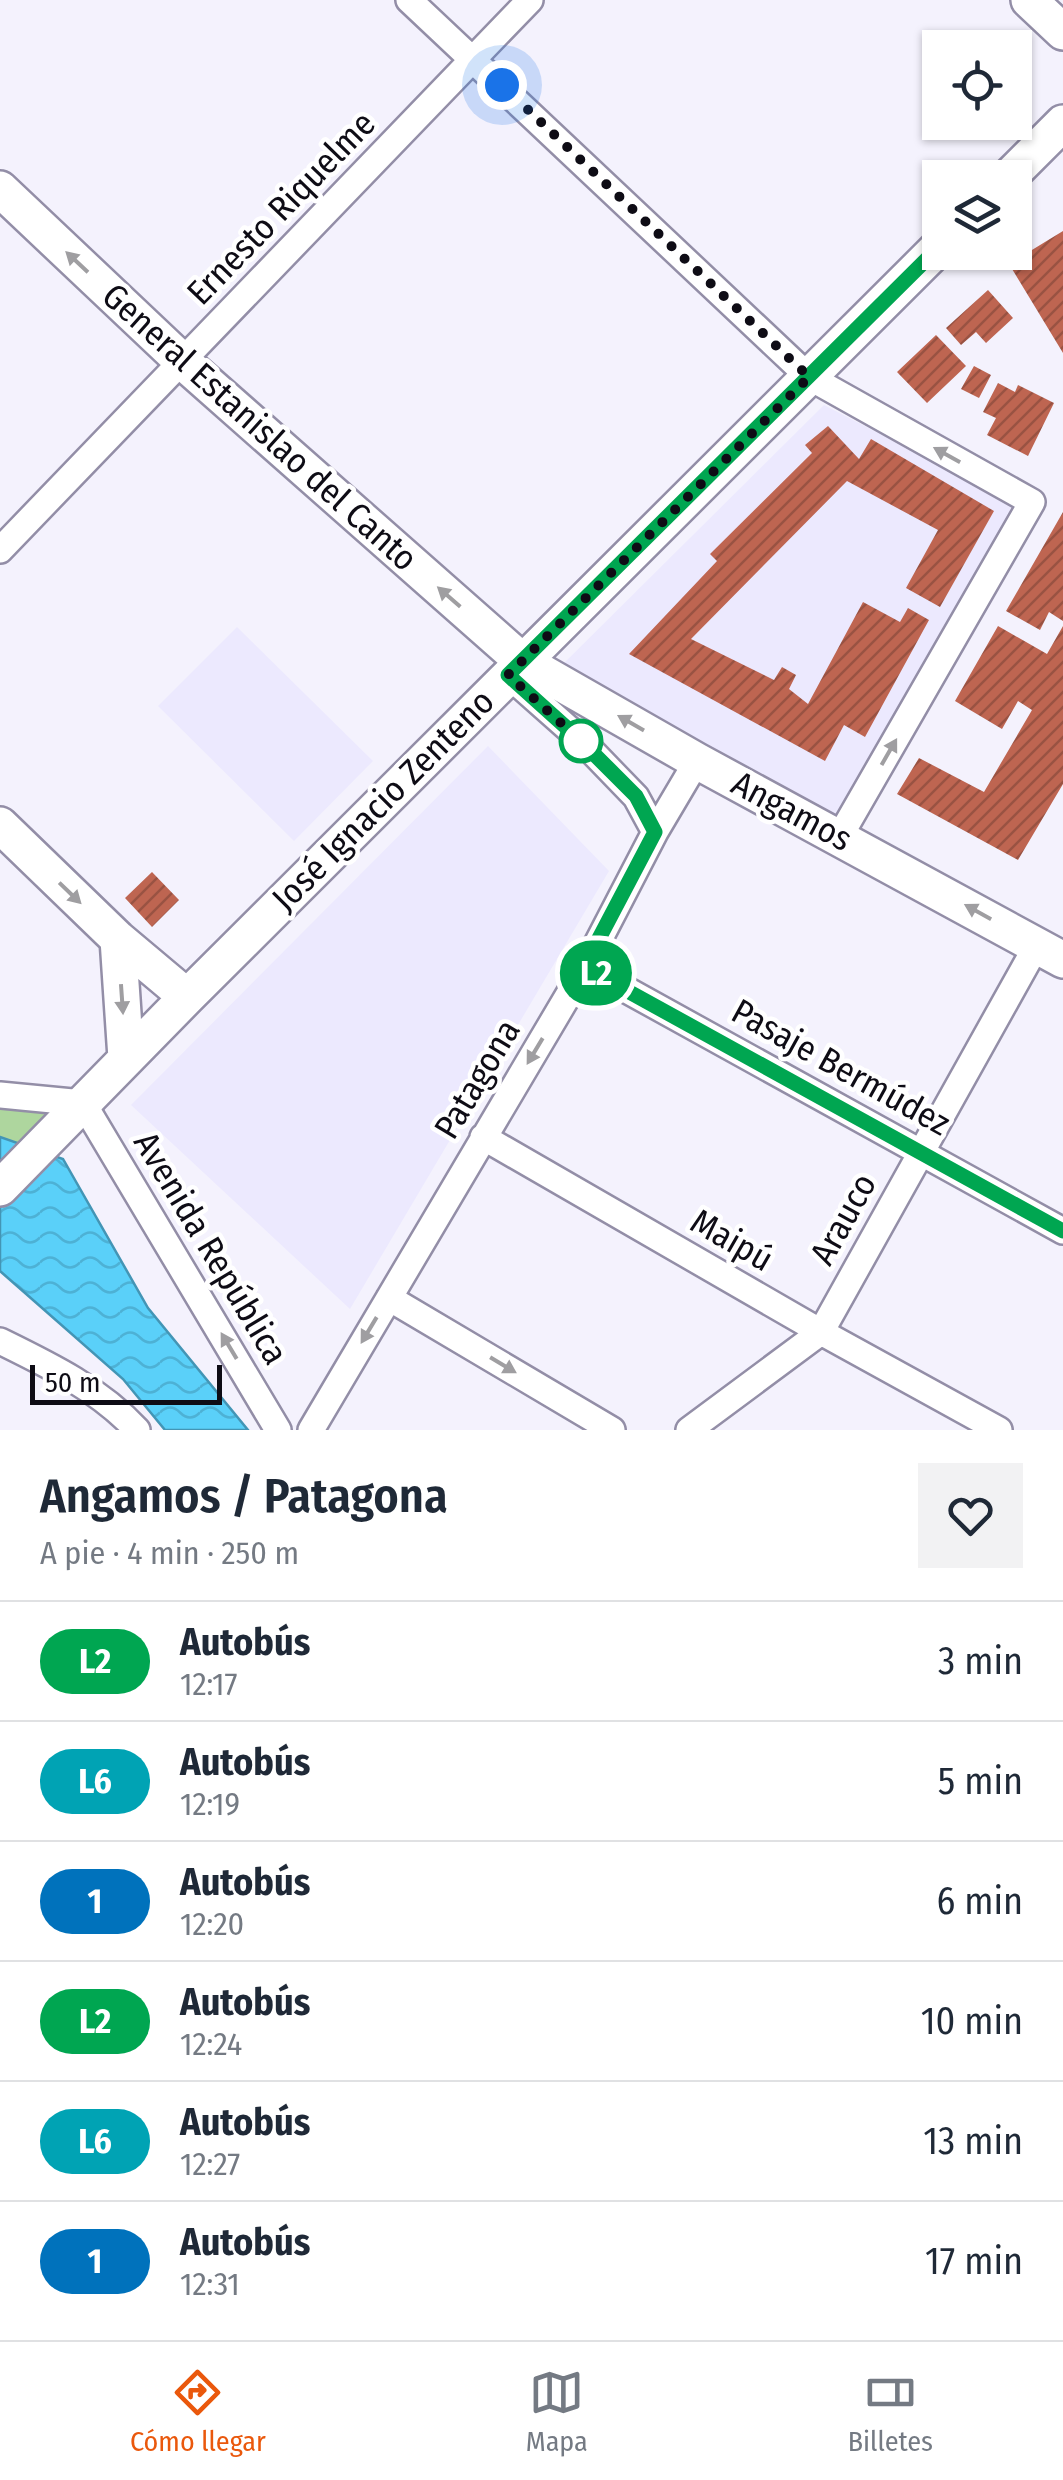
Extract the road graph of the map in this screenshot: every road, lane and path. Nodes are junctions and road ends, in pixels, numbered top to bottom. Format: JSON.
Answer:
{"nodes":[{"id":1,"x":409,"y":0,"type":"edge"},
{"id":2,"x":530,"y":0,"type":"edge"},
{"id":3,"x":1029,"y":0,"type":"edge"},
{"id":4,"x":1063,"y":32,"type":"edge"},
{"id":5,"x":474,"y":58,"type":"junction"},
{"id":6,"x":1063,"y":122,"type":"edge"},
{"id":7,"x":1026,"y":160,"type":"edge"},
{"id":8,"x":0,"y":189,"type":"edge"},
{"id":9,"x":922,"y":264,"type":"edge"},
{"id":10,"x":182,"y":361,"type":"junction"},
{"id":11,"x":809,"y":377,"type":"junction"},
{"id":12,"x":0,"y":550,"type":"edge"},
{"id":13,"x":515,"y":668,"type":"junction"},
{"id":14,"x":697,"y":761,"type":"junction"},
{"id":15,"x":0,"y":825,"type":"edge"},
{"id":16,"x":655,"y":832,"type":"junction"},
{"id":17,"x":840,"y":836,"type":"junction"},
{"id":18,"x":118,"y":939,"type":"junction"},
{"id":19,"x":1050,"y":952,"type":"edge"},
{"id":20,"x":584,"y":967,"type":"junction"},
{"id":21,"x":187,"y":997,"type":"junction"},
{"id":22,"x":126,"y":1058,"type":"junction"},
{"id":23,"x":0,"y":1095,"type":"edge"},
{"id":24,"x":72,"y":1114,"type":"junction"},
{"id":25,"x":484,"y":1137,"type":"junction"},
{"id":26,"x":921,"y":1151,"type":"junction"},
{"id":27,"x":0,"y":1188,"type":"edge"},
{"id":28,"x":1063,"y":1231,"type":"edge"},
{"id":29,"x":388,"y":1298,"type":"junction"},
{"id":30,"x":821,"y":1332,"type":"junction"},
{"id":31,"x":0,"y":1340,"type":"edge"},
{"id":32,"x":137,"y":1430,"type":"edge"},
{"id":33,"x":278,"y":1430,"type":"edge"},
{"id":34,"x":311,"y":1430,"type":"edge"},
{"id":35,"x":612,"y":1430,"type":"edge"},
{"id":36,"x":688,"y":1430,"type":"edge"},
{"id":37,"x":1000,"y":1430,"type":"edge"}],
"edges":[{"from":1,"to":5,"type":"street"},
{"from":2,"to":5,"type":"street","name":"Ernesto Riquelme"},
{"from":3,"to":4,"type":"street"},
{"from":5,"to":10,"type":"street","name":"Ernesto Riquelme"},
{"from":5,"to":11,"type":"street"},
{"from":6,"to":7,"type":"street"},
{"from":10,"to":8,"type":"street","name":"General Estanislao del Canto","one_way":true},
{"from":9,"to":11,"type":"street","name":"José Ignacio Zenteno"},
{"from":10,"to":12,"type":"street","name":"Ernesto Riquelme"},
{"from":13,"to":10,"type":"street","name":"General Estanislao del Canto","one_way":true},
{"from":11,"to":13,"type":"street","name":"José Ignacio Zenteno"},
{"from":17,"to":11,"type":"street","one_way":true},
{"from":14,"to":13,"type":"street","name":"Angamos","one_way":true},
{"from":13,"to":16,"type":"street"},
{"from":13,"to":21,"type":"street","name":"José Ignacio Zenteno"},
{"from":14,"to":16,"type":"street","name":"Patagona"},
{"from":14,"to":17,"type":"street","name":"Angamos"},
{"from":15,"to":18,"type":"street","one_way":true},
{"from":16,"to":20,"type":"street","name":"Patagona"},
{"from":19,"to":17,"type":"street","name":"Angamos","one_way":true},
{"from":18,"to":21,"type":"street"},
{"from":18,"to":22,"type":"street","one_way":true},
{"from":19,"to":26,"type":"street","name":"Arauco"},
{"from":20,"to":25,"type":"street","name":"Patagona","one_way":true},
{"from":20,"to":26,"type":"street","name":"Pasaje Bermúdez"},
{"from":21,"to":22,"type":"street","name":"José Ignacio Zenteno"},
{"from":22,"to":24,"type":"street","name":"José Ignacio Zenteno"},
{"from":23,"to":24,"type":"street"},
{"from":24,"to":27,"type":"street","name":"José Ignacio Zenteno"},
{"from":33,"to":24,"type":"street","name":"Avenida República","one_way":true},
{"from":25,"to":29,"type":"street","name":"Patagona"},
{"from":25,"to":30,"type":"street","name":"Maipú"},
{"from":26,"to":28,"type":"street","name":"Pasaje Bermúdez"},
{"from":26,"to":30,"type":"street","name":"Arauco"},
{"from":29,"to":34,"type":"street","name":"Patagona","one_way":true},
{"from":29,"to":35,"type":"street","one_way":true},
{"from":30,"to":36,"type":"street","name":"Arauco"},
{"from":30,"to":37,"type":"street","name":"Maipú"},
{"from":31,"to":32,"type":"street"}]}
